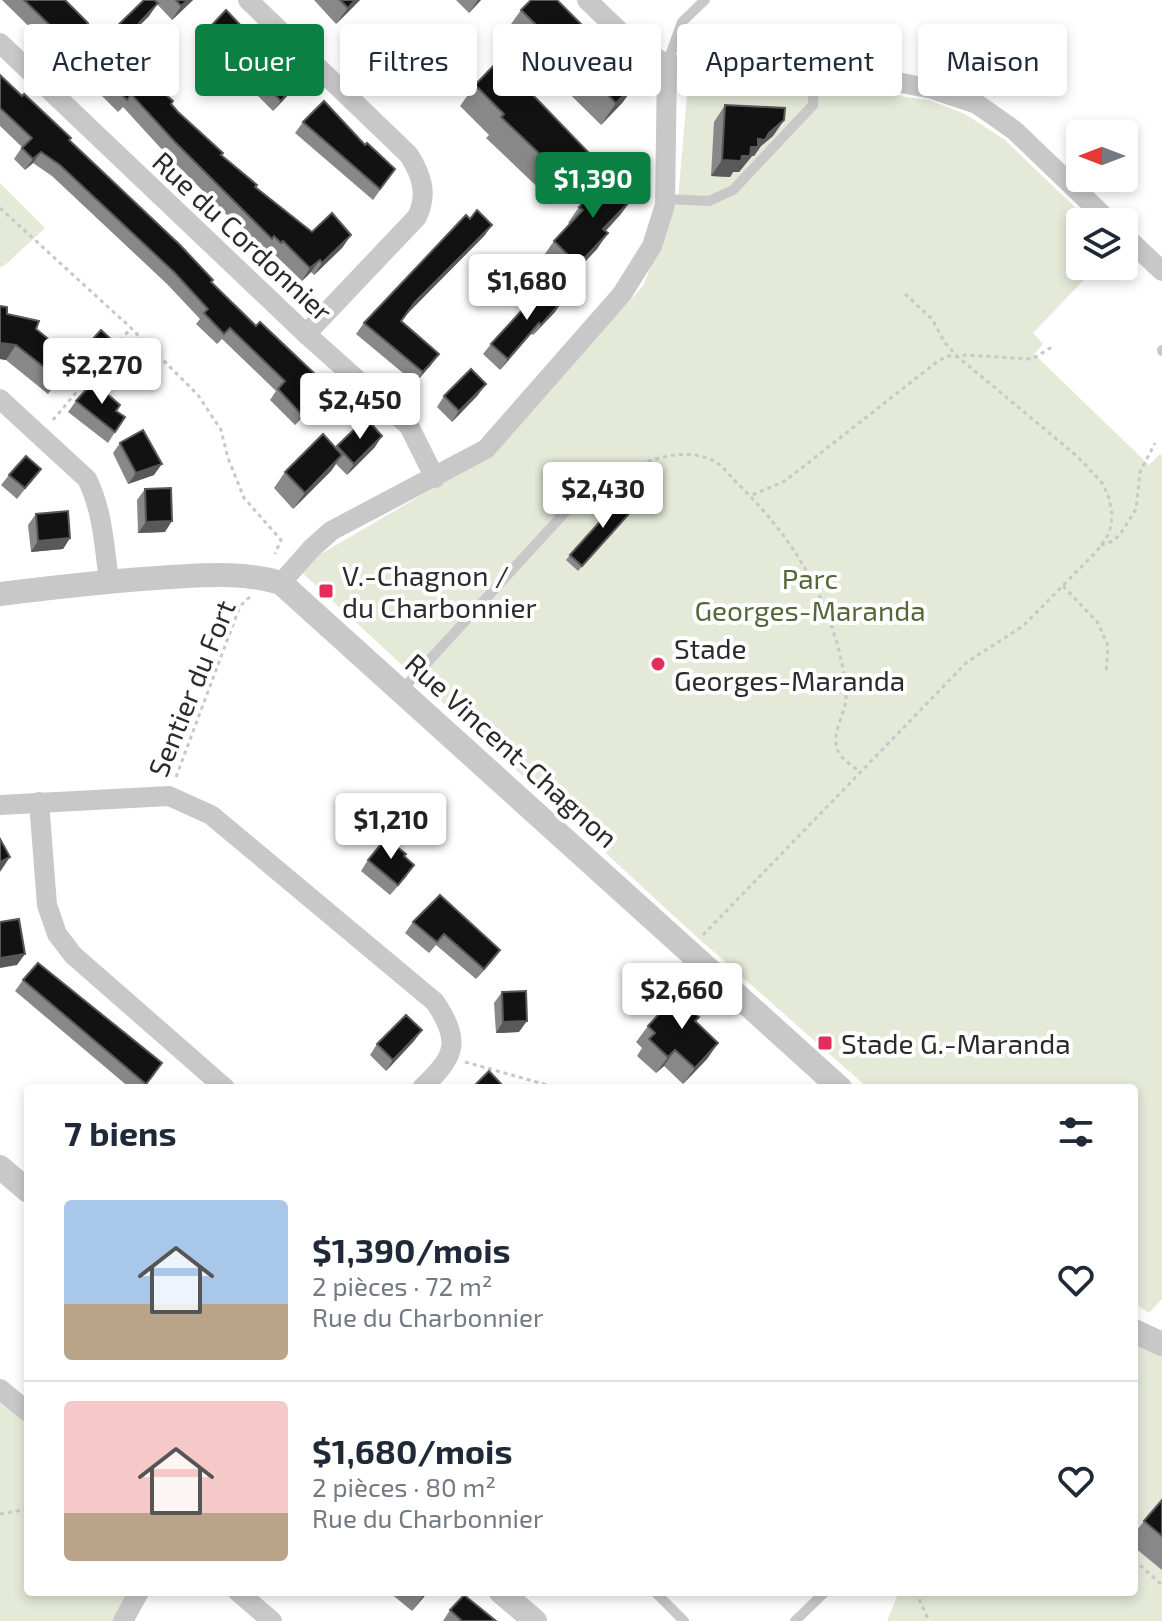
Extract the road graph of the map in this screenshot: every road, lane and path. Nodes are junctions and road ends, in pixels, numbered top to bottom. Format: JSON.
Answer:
{"nodes":[{"id":1,"x":248,"y":0,"type":"edge"},
{"id":2,"x":587,"y":0,"type":"edge"},
{"id":3,"x":705,"y":0,"type":"edge"},
{"id":4,"x":0,"y":43,"type":"edge"},
{"id":5,"x":667,"y":64,"type":"junction"},
{"id":6,"x":677,"y":65,"type":"edge"},
{"id":7,"x":902,"y":83,"type":"edge"},
{"id":8,"x":813,"y":96,"type":"edge"},
{"id":9,"x":666,"y":199,"type":"junction"},
{"id":10,"x":0,"y":208,"type":"edge"},
{"id":11,"x":1095,"y":208,"type":"edge"},
{"id":12,"x":1138,"y":248,"type":"edge"},
{"id":13,"x":1162,"y":271,"type":"edge"},
{"id":14,"x":905,"y":294,"type":"dead end"},
{"id":15,"x":131,"y":328,"type":"junction"},
{"id":16,"x":306,"y":334,"type":"junction"},
{"id":17,"x":1052,"y":347,"type":"dead end"},
{"id":18,"x":958,"y":357,"type":"junction"},
{"id":19,"x":0,"y":399,"type":"edge"},
{"id":20,"x":40,"y":435,"type":"junction"},
{"id":21,"x":1155,"y":443,"type":"dead end"},
{"id":22,"x":435,"y":478,"type":"junction"},
{"id":23,"x":591,"y":484,"type":"joint"},
{"id":24,"x":750,"y":496,"type":"junction"},
{"id":25,"x":1101,"y":545,"type":"junction"},
{"id":26,"x":275,"y":554,"type":"dead end"},
{"id":27,"x":109,"y":580,"type":"junction"},
{"id":28,"x":281,"y":583,"type":"junction"},
{"id":29,"x":1063,"y":586,"type":"junction"},
{"id":30,"x":0,"y":594,"type":"edge"},
{"id":31,"x":251,"y":597,"type":"dead end"},
{"id":32,"x":1106,"y":674,"type":"dead end"},
{"id":33,"x":401,"y":691,"type":"junction"},
{"id":34,"x":860,"y":772,"type":"junction"},
{"id":35,"x":169,"y":796,"type":"junction"},
{"id":36,"x":39,"y":802,"type":"junction"},
{"id":37,"x":0,"y":805,"type":"edge"},
{"id":38,"x":689,"y":950,"type":"junction"},
{"id":39,"x":450,"y":1057,"type":"junction"},
{"id":40,"x":220,"y":1084,"type":"edge"},
{"id":41,"x":426,"y":1084,"type":"edge"},
{"id":42,"x":544,"y":1084,"type":"edge"},
{"id":43,"x":836,"y":1084,"type":"edge"},
{"id":44,"x":0,"y":1167,"type":"edge"},
{"id":45,"x":24,"y":1188,"type":"edge"},
{"id":46,"x":1138,"y":1333,"type":"edge"},
{"id":47,"x":1162,"y":1344,"type":"edge"},
{"id":48,"x":0,"y":1389,"type":"edge"},
{"id":49,"x":24,"y":1409,"type":"edge"},
{"id":50,"x":24,"y":1510,"type":"edge"},
{"id":51,"x":0,"y":1514,"type":"edge"},
{"id":52,"x":1138,"y":1564,"type":"edge"},
{"id":53,"x":1162,"y":1585,"type":"edge"},
{"id":54,"x":137,"y":1596,"type":"edge"},
{"id":55,"x":243,"y":1596,"type":"edge"},
{"id":56,"x":506,"y":1596,"type":"edge"},
{"id":57,"x":659,"y":1596,"type":"edge"},
{"id":58,"x":821,"y":1596,"type":"edge"},
{"id":59,"x":918,"y":1596,"type":"edge"},
{"id":60,"x":123,"y":1621,"type":"edge"},
{"id":61,"x":272,"y":1621,"type":"edge"},
{"id":62,"x":535,"y":1621,"type":"edge"},
{"id":63,"x":684,"y":1621,"type":"edge"},
{"id":64,"x":795,"y":1621,"type":"edge"},
{"id":65,"x":929,"y":1621,"type":"edge"}],
"edges":[{"from":1,"to":16,"type":"street"},
{"from":2,"to":5,"type":"street"},
{"from":3,"to":5,"type":"lane"},
{"from":4,"to":16,"type":"street","name":"Rue du Cordonnier"},
{"from":5,"to":6,"type":"street"},
{"from":5,"to":9,"type":"street"},
{"from":7,"to":11,"type":"street"},
{"from":8,"to":9,"type":"lane"},
{"from":9,"to":22,"type":"street"},
{"from":10,"to":15,"type":"path"},
{"from":12,"to":13,"type":"street"},
{"from":14,"to":18,"type":"path"},
{"from":15,"to":20,"type":"path"},
{"from":15,"to":26,"type":"path"},
{"from":16,"to":22,"type":"street","name":"Rue du Cordonnier"},
{"from":17,"to":18,"type":"path"},
{"from":18,"to":24,"type":"path"},
{"from":18,"to":25,"type":"path"},
{"from":19,"to":20,"type":"street"},
{"from":20,"to":27,"type":"street"},
{"from":21,"to":25,"type":"path"},
{"from":22,"to":28,"type":"street"},
{"from":23,"to":24,"type":"path"},
{"from":23,"to":33,"type":"lane"},
{"from":24,"to":34,"type":"path"},
{"from":25,"to":29,"type":"path"},
{"from":27,"to":28,"type":"street"},
{"from":27,"to":30,"type":"street"},
{"from":28,"to":33,"type":"street","name":"Rue Vincent-Chagnon"},
{"from":29,"to":32,"type":"path"},
{"from":29,"to":34,"type":"path"},
{"from":31,"to":35,"type":"path","name":"Sentier du Fort"},
{"from":33,"to":38,"type":"street","name":"Rue Vincent-Chagnon"},
{"from":34,"to":38,"type":"path"},
{"from":35,"to":36,"type":"street"},
{"from":35,"to":39,"type":"street"},
{"from":36,"to":37,"type":"street"},
{"from":36,"to":40,"type":"street"},
{"from":38,"to":43,"type":"street","name":"Rue Vincent-Chagnon"},
{"from":39,"to":41,"type":"street"},
{"from":39,"to":42,"type":"path"},
{"from":44,"to":45,"type":"street"},
{"from":46,"to":47,"type":"street"},
{"from":48,"to":49,"type":"street"},
{"from":50,"to":51,"type":"path"},
{"from":52,"to":53,"type":"path"},
{"from":54,"to":60,"type":"street"},
{"from":55,"to":61,"type":"street"},
{"from":56,"to":62,"type":"street"},
{"from":57,"to":63,"type":"lane"},
{"from":58,"to":64,"type":"lane"},
{"from":59,"to":65,"type":"path"}]}
